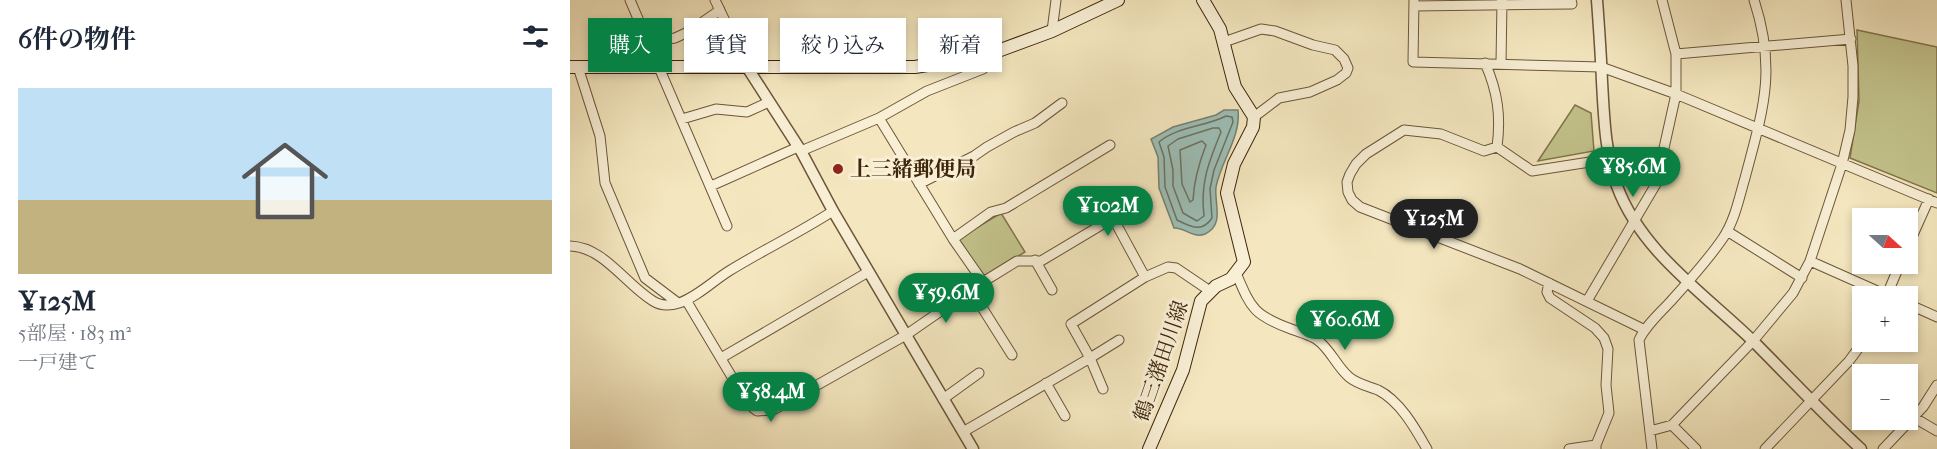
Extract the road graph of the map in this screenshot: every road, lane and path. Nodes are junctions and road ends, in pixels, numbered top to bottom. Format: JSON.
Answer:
{"nodes":[{"id":1,"x":630,"y":0,"type":"edge"},
{"id":2,"x":715,"y":0,"type":"edge"},
{"id":3,"x":1056,"y":0,"type":"edge"},
{"id":4,"x":1118,"y":0,"type":"edge"},
{"id":5,"x":1203,"y":0,"type":"edge"},
{"id":6,"x":1571,"y":0,"type":"edge"},
{"id":7,"x":1597,"y":0,"type":"edge"},
{"id":8,"x":1662,"y":0,"type":"edge"},
{"id":9,"x":1754,"y":0,"type":"edge"},
{"id":10,"x":1846,"y":0,"type":"edge"},
{"id":11,"x":1502,"y":2,"type":"edge"},
{"id":12,"x":1414,"y":3,"type":"edge"},
{"id":13,"x":720,"y":10,"type":"junction"},
{"id":14,"x":638,"y":18,"type":"edge"},
{"id":15,"x":724,"y":18,"type":"edge"},
{"id":16,"x":1052,"y":31,"type":"junction"},
{"id":17,"x":672,"y":38,"type":"edge"},
{"id":18,"x":1851,"y":39,"type":"junction"},
{"id":19,"x":1224,"y":42,"type":"junction"},
{"id":20,"x":1765,"y":46,"type":"junction"},
{"id":21,"x":1676,"y":54,"type":"junction"},
{"id":22,"x":1485,"y":63,"type":"junction"},
{"id":23,"x":1501,"y":64,"type":"junction"},
{"id":24,"x":574,"y":67,"type":"edge"},
{"id":25,"x":768,"y":67,"type":"edge"},
{"id":26,"x":1601,"y":67,"type":"junction"},
{"id":27,"x":660,"y":72,"type":"edge"},
{"id":28,"x":750,"y":72,"type":"edge"},
{"id":29,"x":975,"y":72,"type":"edge"},
{"id":30,"x":1676,"y":94,"type":"junction"},
{"id":31,"x":769,"y":102,"type":"junction"},
{"id":32,"x":1062,"y":103,"type":"dead end"},
{"id":33,"x":1254,"y":117,"type":"junction"},
{"id":34,"x":879,"y":118,"type":"junction"},
{"id":35,"x":682,"y":119,"type":"junction"},
{"id":36,"x":1758,"y":129,"type":"junction"},
{"id":37,"x":1110,"y":145,"type":"dead end"},
{"id":38,"x":1497,"y":147,"type":"junction"},
{"id":39,"x":799,"y":149,"type":"junction"},
{"id":40,"x":1610,"y":159,"type":"junction"},
{"id":41,"x":1842,"y":164,"type":"junction"},
{"id":42,"x":919,"y":184,"type":"junction"},
{"id":43,"x":711,"y":186,"type":"junction"},
{"id":44,"x":1933,"y":201,"type":"edge"},
{"id":45,"x":833,"y":211,"type":"junction"},
{"id":46,"x":1635,"y":221,"type":"junction"},
{"id":47,"x":727,"y":226,"type":"dead end"},
{"id":48,"x":1918,"y":228,"type":"edge"},
{"id":49,"x":1727,"y":231,"type":"junction"},
{"id":50,"x":953,"y":239,"type":"junction"},
{"id":51,"x":570,"y":246,"type":"edge"},
{"id":52,"x":1035,"y":260,"type":"junction"},
{"id":53,"x":1810,"y":261,"type":"junction"},
{"id":54,"x":868,"y":272,"type":"junction"},
{"id":55,"x":1236,"y":273,"type":"junction"},
{"id":56,"x":1145,"y":277,"type":"junction"},
{"id":57,"x":1802,"y":278,"type":"junction"},
{"id":58,"x":1689,"y":282,"type":"junction"},
{"id":59,"x":1549,"y":283,"type":"junction"},
{"id":60,"x":1866,"y":286,"type":"edge"},
{"id":61,"x":1052,"y":290,"type":"dead end"},
{"id":62,"x":1210,"y":291,"type":"junction"},
{"id":63,"x":1587,"y":301,"type":"junction"},
{"id":64,"x":682,"y":302,"type":"junction"},
{"id":65,"x":1918,"y":308,"type":"edge"},
{"id":66,"x":1937,"y":317,"type":"edge"},
{"id":67,"x":1645,"y":330,"type":"junction"},
{"id":68,"x":906,"y":335,"type":"junction"},
{"id":69,"x":1119,"y":340,"type":"dead end"},
{"id":70,"x":1753,"y":341,"type":"junction"},
{"id":71,"x":1856,"y":352,"type":"edge"},
{"id":72,"x":1012,"y":355,"type":"dead end"},
{"id":73,"x":721,"y":358,"type":"junction"},
{"id":74,"x":1090,"y":358,"type":"junction"},
{"id":75,"x":979,"y":372,"type":"dead end"},
{"id":76,"x":1047,"y":383,"type":"junction"},
{"id":77,"x":1937,"y":385,"type":"edge"},
{"id":78,"x":1103,"y":389,"type":"dead end"},
{"id":79,"x":943,"y":399,"type":"junction"},
{"id":80,"x":1811,"y":400,"type":"junction"},
{"id":81,"x":1918,"y":411,"type":"edge"},
{"id":82,"x":1065,"y":416,"type":"dead end"},
{"id":83,"x":1918,"y":420,"type":"edge"},
{"id":84,"x":1672,"y":425,"type":"junction"},
{"id":85,"x":1901,"y":430,"type":"edge"},
{"id":86,"x":1650,"y":431,"type":"junction"},
{"id":87,"x":1937,"y":431,"type":"edge"},
{"id":88,"x":963,"y":432,"type":"junction"},
{"id":89,"x":1596,"y":447,"type":"edge"},
{"id":90,"x":973,"y":449,"type":"edge"},
{"id":91,"x":1149,"y":449,"type":"edge"},
{"id":92,"x":1427,"y":449,"type":"edge"},
{"id":93,"x":1569,"y":449,"type":"edge"},
{"id":94,"x":1652,"y":449,"type":"edge"},
{"id":95,"x":1696,"y":449,"type":"edge"},
{"id":96,"x":1765,"y":449,"type":"edge"},
{"id":97,"x":1861,"y":449,"type":"edge"},
{"id":98,"x":1883,"y":449,"type":"edge"}],
"edges":[{"from":1,"to":14,"type":"street"},
{"from":2,"to":13,"type":"street"},
{"from":3,"to":16,"type":"street"},
{"from":4,"to":16,"type":"main road"},
{"from":5,"to":19,"type":"main road"},
{"from":6,"to":11,"type":"street"},
{"from":7,"to":26,"type":"street"},
{"from":8,"to":21,"type":"street"},
{"from":9,"to":20,"type":"street"},
{"from":10,"to":18,"type":"street"},
{"from":11,"to":12,"type":"street"},
{"from":11,"to":23,"type":"street"},
{"from":12,"to":22,"type":"street"},
{"from":13,"to":15,"type":"street"},
{"from":13,"to":17,"type":"street"},
{"from":16,"to":25,"type":"main road"},
{"from":18,"to":20,"type":"street"},
{"from":18,"to":41,"type":"street"},
{"from":19,"to":33,"type":"main road"},
{"from":19,"to":33,"type":"street"},
{"from":20,"to":21,"type":"street"},
{"from":20,"to":36,"type":"street"},
{"from":21,"to":30,"type":"street"},
{"from":22,"to":23,"type":"street"},
{"from":22,"to":38,"type":"street"},
{"from":23,"to":26,"type":"street"},
{"from":24,"to":64,"type":"street"},
{"from":26,"to":30,"type":"street"},
{"from":26,"to":40,"type":"street"},
{"from":27,"to":35,"type":"street"},
{"from":28,"to":31,"type":"street"},
{"from":29,"to":34,"type":"street"},
{"from":30,"to":36,"type":"street"},
{"from":30,"to":46,"type":"street"},
{"from":31,"to":35,"type":"street"},
{"from":31,"to":39,"type":"street"},
{"from":32,"to":42,"type":"street"},
{"from":33,"to":55,"type":"main road"},
{"from":34,"to":39,"type":"street"},
{"from":34,"to":42,"type":"street"},
{"from":35,"to":43,"type":"street"},
{"from":36,"to":41,"type":"street"},
{"from":36,"to":49,"type":"street"},
{"from":37,"to":50,"type":"street"},
{"from":38,"to":40,"type":"street"},
{"from":38,"to":59,"type":"street"},
{"from":39,"to":43,"type":"street"},
{"from":39,"to":45,"type":"street"},
{"from":40,"to":46,"type":"street"},
{"from":41,"to":44,"type":"street"},
{"from":41,"to":53,"type":"street"},
{"from":42,"to":50,"type":"street"},
{"from":43,"to":47,"type":"street"},
{"from":44,"to":48,"type":"street"},
{"from":45,"to":54,"type":"street"},
{"from":45,"to":64,"type":"street"},
{"from":46,"to":58,"type":"street"},
{"from":46,"to":63,"type":"street"},
{"from":49,"to":57,"type":"street"},
{"from":49,"to":58,"type":"street"},
{"from":50,"to":52,"type":"street"},
{"from":51,"to":64,"type":"street"},
{"from":52,"to":56,"type":"street"},
{"from":52,"to":61,"type":"street"},
{"from":53,"to":57,"type":"street"},
{"from":53,"to":60,"type":"street"},
{"from":54,"to":68,"type":"street"},
{"from":54,"to":73,"type":"street"},
{"from":55,"to":62,"type":"main road","name":"鶴三潴田川線"},
{"from":55,"to":92,"type":"street"},
{"from":56,"to":62,"type":"street"},
{"from":56,"to":74,"type":"street"},
{"from":57,"to":70,"type":"street"},
{"from":58,"to":67,"type":"street"},
{"from":58,"to":70,"type":"street"},
{"from":59,"to":63,"type":"street"},
{"from":59,"to":89,"type":"street"},
{"from":62,"to":91,"type":"main road","name":"鶴三潴田川線"},
{"from":63,"to":67,"type":"street"},
{"from":64,"to":73,"type":"street"},
{"from":65,"to":66,"type":"street"},
{"from":67,"to":86,"type":"street"},
{"from":68,"to":72,"type":"street"},
{"from":68,"to":73,"type":"street"},
{"from":68,"to":79,"type":"street"},
{"from":69,"to":74,"type":"street"},
{"from":70,"to":80,"type":"street"},
{"from":70,"to":84,"type":"street"},
{"from":71,"to":80,"type":"street"},
{"from":74,"to":76,"type":"street"},
{"from":74,"to":78,"type":"street"},
{"from":75,"to":79,"type":"street"},
{"from":76,"to":82,"type":"street"},
{"from":76,"to":88,"type":"street"},
{"from":77,"to":81,"type":"street"},
{"from":79,"to":88,"type":"street"},
{"from":80,"to":96,"type":"street"},
{"from":80,"to":97,"type":"street"},
{"from":83,"to":87,"type":"street"},
{"from":84,"to":86,"type":"street"},
{"from":84,"to":95,"type":"street"},
{"from":85,"to":98,"type":"street"},
{"from":86,"to":94,"type":"street"},
{"from":88,"to":90,"type":"street"},
{"from":89,"to":93,"type":"street"}]}
